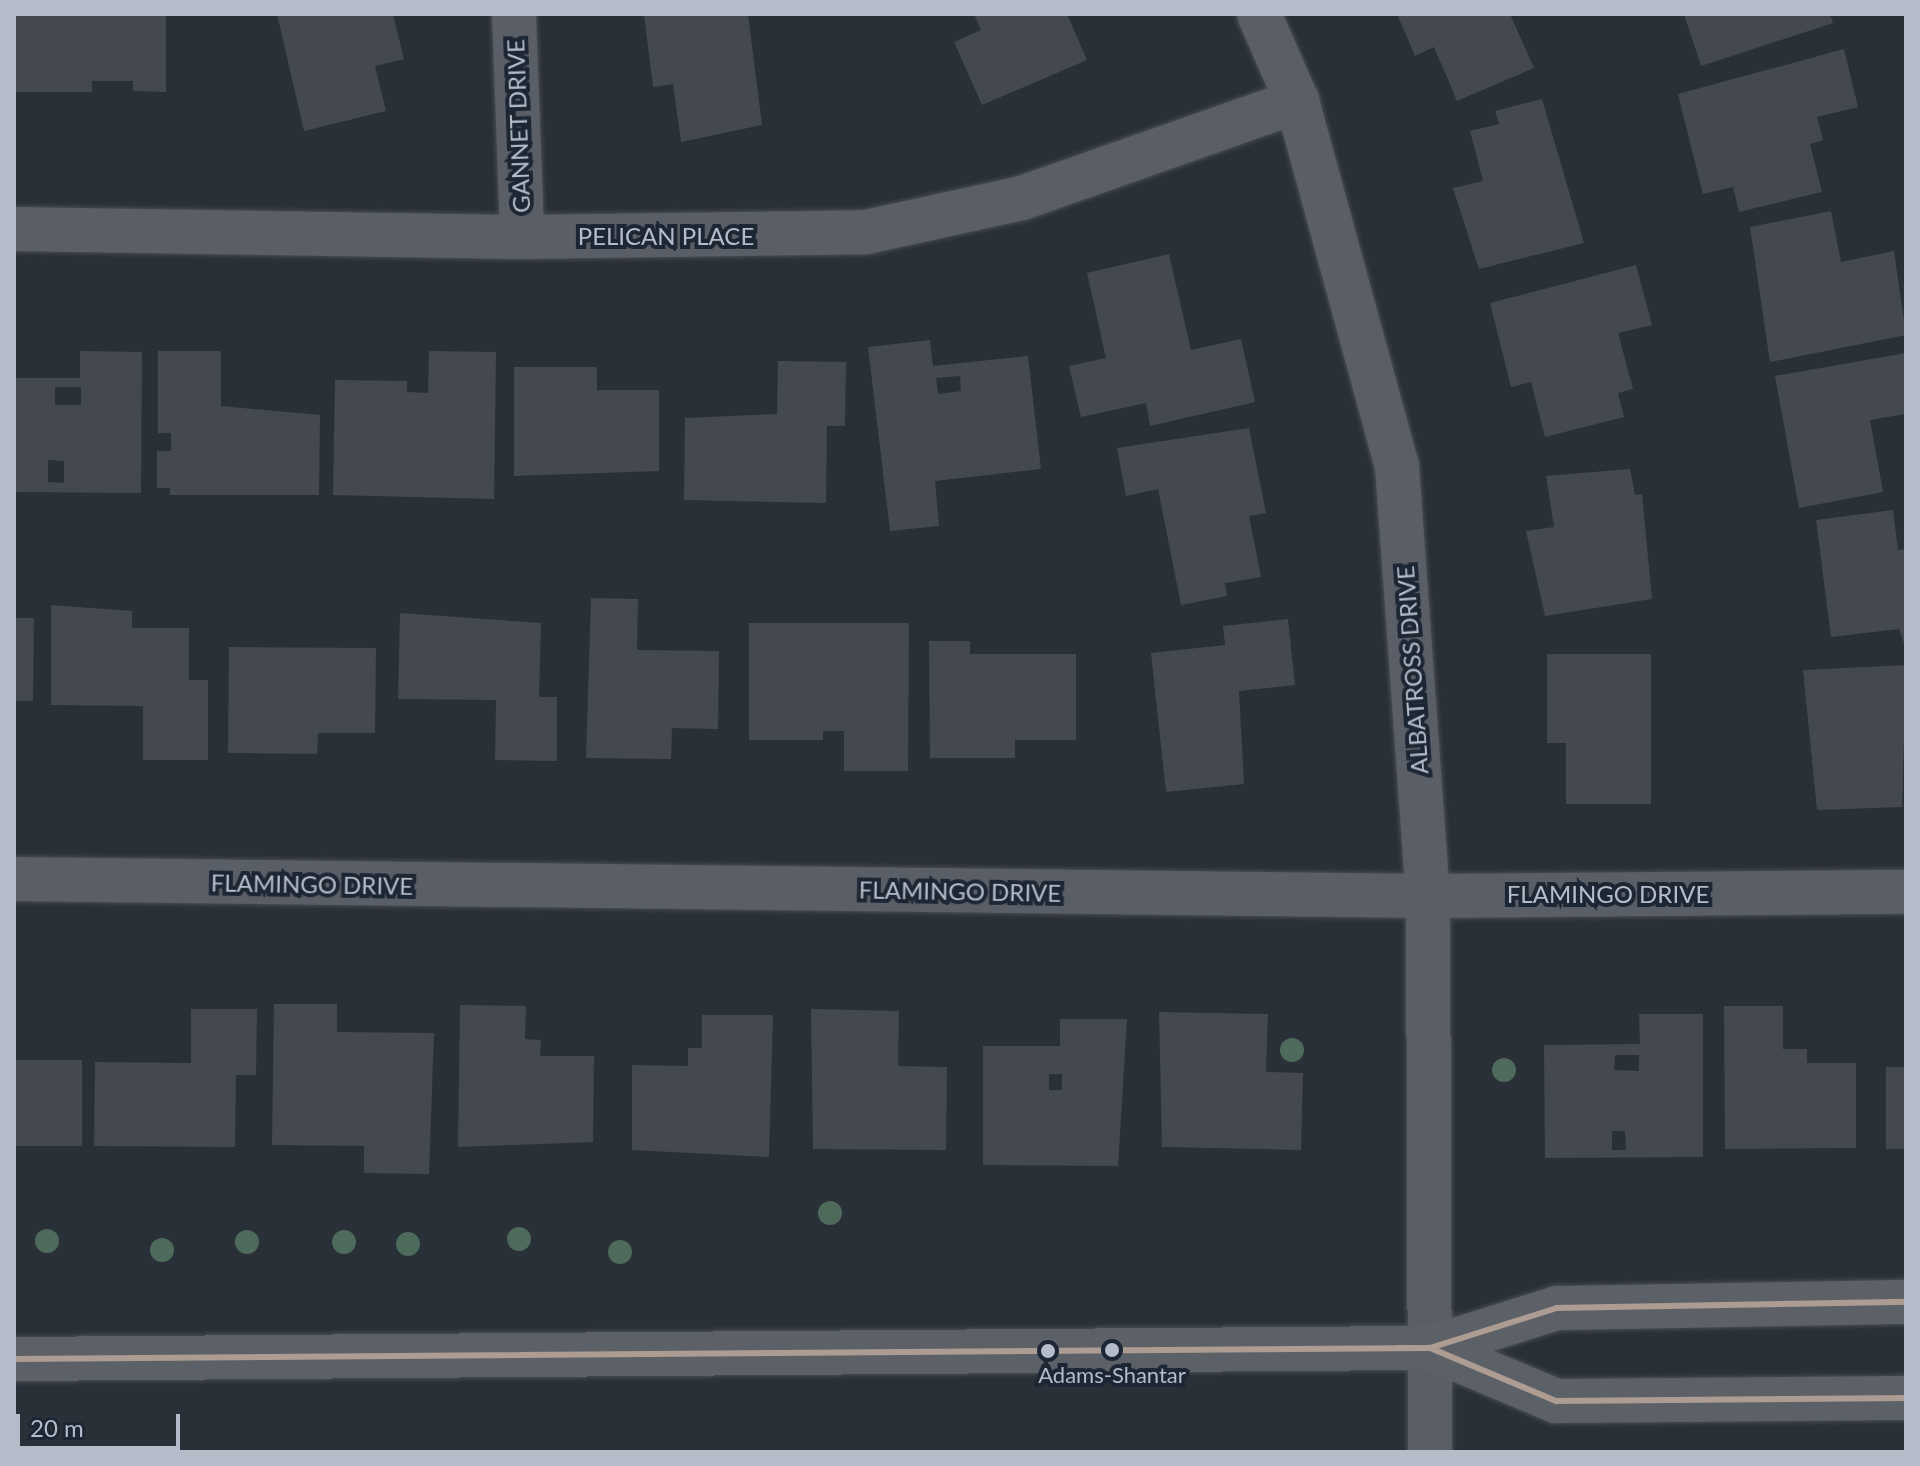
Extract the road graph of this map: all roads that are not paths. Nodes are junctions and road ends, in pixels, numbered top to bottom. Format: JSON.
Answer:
{"nodes":[{"id":1,"x":514,"y":14,"type":"edge"},
{"id":2,"x":1259,"y":14,"type":"edge"},
{"id":3,"x":1297,"y":101,"type":"junction"},
{"id":4,"x":14,"y":229,"type":"edge"},
{"id":5,"x":522,"y":237,"type":"junction"},
{"id":6,"x":14,"y":879,"type":"edge"},
{"id":7,"x":1906,"y":892,"type":"edge"},
{"id":8,"x":1428,"y":896,"type":"junction"},
{"id":9,"x":1906,"y":1302,"type":"edge"},
{"id":10,"x":1430,"y":1348,"type":"junction"},
{"id":11,"x":14,"y":1359,"type":"edge"},
{"id":12,"x":1906,"y":1398,"type":"edge"},
{"id":13,"x":1430,"y":1452,"type":"edge"}],
"edges":[{"from":1,"to":5,"type":"street","name":"GANNET DRIVE"},
{"from":2,"to":3,"type":"street","name":"ALBATROSS DRIVE"},
{"from":3,"to":5,"type":"street","name":"PELICAN PLACE"},
{"from":3,"to":8,"type":"street","name":"ALBATROSS DRIVE"},
{"from":4,"to":5,"type":"street","name":"PELICAN PLACE"},
{"from":6,"to":8,"type":"street","name":"FLAMINGO DRIVE"},
{"from":7,"to":8,"type":"street","name":"FLAMINGO DRIVE"},
{"from":8,"to":10,"type":"street","name":"ALBATROSS DRIVE"},
{"from":9,"to":10,"type":"main road"},
{"from":10,"to":11,"type":"main road"},
{"from":10,"to":12,"type":"main road"},
{"from":10,"to":13,"type":"street","name":"ALBATROSS DRIVE"}]}
